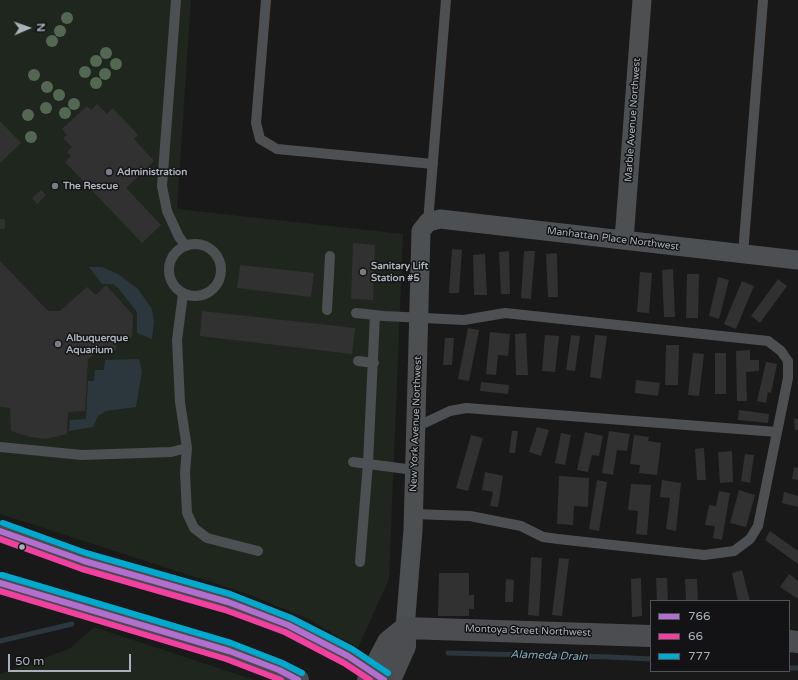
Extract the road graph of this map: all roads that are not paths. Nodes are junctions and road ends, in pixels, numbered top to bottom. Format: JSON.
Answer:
{"nodes":[{"id":1,"x":176,"y":0,"type":"edge"},
{"id":2,"x":266,"y":0,"type":"edge"},
{"id":3,"x":446,"y":0,"type":"edge"},
{"id":4,"x":642,"y":0,"type":"edge"},
{"id":5,"x":763,"y":0,"type":"edge"},
{"id":6,"x":433,"y":164,"type":"junction"},
{"id":7,"x":428,"y":222,"type":"junction"},
{"id":8,"x":624,"y":240,"type":"junction"},
{"id":9,"x":186,"y":246,"type":"junction"},
{"id":10,"x":743,"y":254,"type":"junction"},
{"id":11,"x":330,"y":256,"type":"dead end"},
{"id":12,"x":798,"y":260,"type":"edge"},
{"id":13,"x":183,"y":294,"type":"junction"},
{"id":14,"x":327,"y":310,"type":"dead end"},
{"id":15,"x":356,"y":313,"type":"dead end"},
{"id":16,"x":375,"y":315,"type":"junction"},
{"id":17,"x":419,"y":318,"type":"junction"},
{"id":18,"x":358,"y":361,"type":"dead end"},
{"id":19,"x":374,"y":363,"type":"junction"},
{"id":20,"x":416,"y":427,"type":"junction"},
{"id":21,"x":777,"y":432,"type":"junction"},
{"id":22,"x":0,"y":447,"type":"edge"},
{"id":23,"x":187,"y":448,"type":"junction"},
{"id":24,"x":353,"y":462,"type":"dead end"},
{"id":25,"x":368,"y":463,"type":"junction"},
{"id":26,"x":414,"y":470,"type":"junction"},
{"id":27,"x":413,"y":514,"type":"junction"},
{"id":28,"x":0,"y":531,"type":"edge"},
{"id":29,"x":258,"y":551,"type":"dead end"},
{"id":30,"x":360,"y":562,"type":"dead end"},
{"id":31,"x":0,"y":583,"type":"edge"},
{"id":32,"x":405,"y":628,"type":"junction"},
{"id":33,"x":650,"y":636,"type":"edge"},
{"id":34,"x":379,"y":678,"type":"edge"},
{"id":35,"x":298,"y":680,"type":"edge"}],
"edges":[{"from":1,"to":9,"type":"lane"},
{"from":2,"to":6,"type":"lane"},
{"from":3,"to":6,"type":"lane"},
{"from":4,"to":8,"type":"street","name":"Marble Avenue Northwest"},
{"from":5,"to":10,"type":"lane"},
{"from":6,"to":7,"type":"lane"},
{"from":7,"to":8,"type":"street","name":"Manhattan Place Northwest"},
{"from":7,"to":17,"type":"street","name":"New York Avenue Northwest"},
{"from":8,"to":10,"type":"street","name":"Manhattan Place Northwest"},
{"from":9,"to":13,"type":"lane"},
{"from":9,"to":13,"type":"lane"},
{"from":10,"to":12,"type":"street","name":"Manhattan Place Northwest"},
{"from":11,"to":14,"type":"lane"},
{"from":13,"to":23,"type":"lane"},
{"from":15,"to":16,"type":"lane"},
{"from":16,"to":17,"type":"lane"},
{"from":16,"to":19,"type":"lane"},
{"from":17,"to":20,"type":"street","name":"New York Avenue Northwest"},
{"from":17,"to":21,"type":"lane"},
{"from":18,"to":19,"type":"lane"},
{"from":19,"to":25,"type":"lane"},
{"from":20,"to":21,"type":"lane"},
{"from":20,"to":26,"type":"street","name":"New York Avenue Northwest"},
{"from":21,"to":27,"type":"lane"},
{"from":22,"to":23,"type":"lane"},
{"from":23,"to":29,"type":"lane"},
{"from":24,"to":25,"type":"lane"},
{"from":25,"to":26,"type":"lane"},
{"from":25,"to":30,"type":"lane"},
{"from":26,"to":27,"type":"street","name":"New York Avenue Northwest"},
{"from":27,"to":32,"type":"street","name":"New York Avenue Northwest"},
{"from":28,"to":34,"type":"main road"},
{"from":31,"to":35,"type":"main road"},
{"from":32,"to":33,"type":"street","name":"Montoya Street Northwest"},
{"from":32,"to":34,"type":"street"}]}
